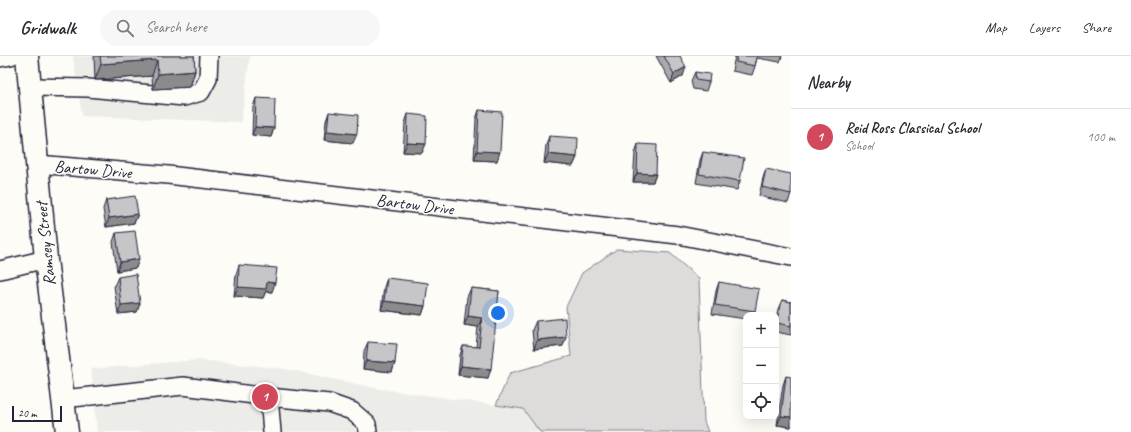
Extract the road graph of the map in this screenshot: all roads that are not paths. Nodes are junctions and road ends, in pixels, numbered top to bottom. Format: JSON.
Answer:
{"nodes":[{"id":1,"x":11,"y":56,"type":"edge"},
{"id":2,"x":27,"y":56,"type":"edge"},
{"id":3,"x":209,"y":56,"type":"edge"},
{"id":4,"x":0,"y":58,"type":"edge"},
{"id":5,"x":30,"y":87,"type":"junction"},
{"id":6,"x":37,"y":164,"type":"junction"},
{"id":7,"x":791,"y":257,"type":"edge"},
{"id":8,"x":46,"y":259,"type":"junction"},
{"id":9,"x":0,"y":270,"type":"edge"},
{"id":10,"x":269,"y":397,"type":"junction"},
{"id":11,"x":63,"y":399,"type":"junction"},
{"id":12,"x":67,"y":432,"type":"edge"},
{"id":13,"x":272,"y":432,"type":"edge"},
{"id":14,"x":368,"y":432,"type":"edge"}],
"edges":[{"from":1,"to":4,"type":"street"},
{"from":2,"to":5,"type":"main road","name":"Ramsey Street"},
{"from":3,"to":5,"type":"street"},
{"from":5,"to":6,"type":"main road","name":"Ramsey Street"},
{"from":6,"to":7,"type":"street","name":"Bartow Drive"},
{"from":6,"to":8,"type":"main road","name":"Ramsey Street"},
{"from":8,"to":9,"type":"street"},
{"from":8,"to":11,"type":"main road","name":"Ramsey Street"},
{"from":10,"to":11,"type":"street"},
{"from":10,"to":13,"type":"street"},
{"from":10,"to":14,"type":"street"},
{"from":11,"to":12,"type":"main road","name":"Ramsey Street"}]}
